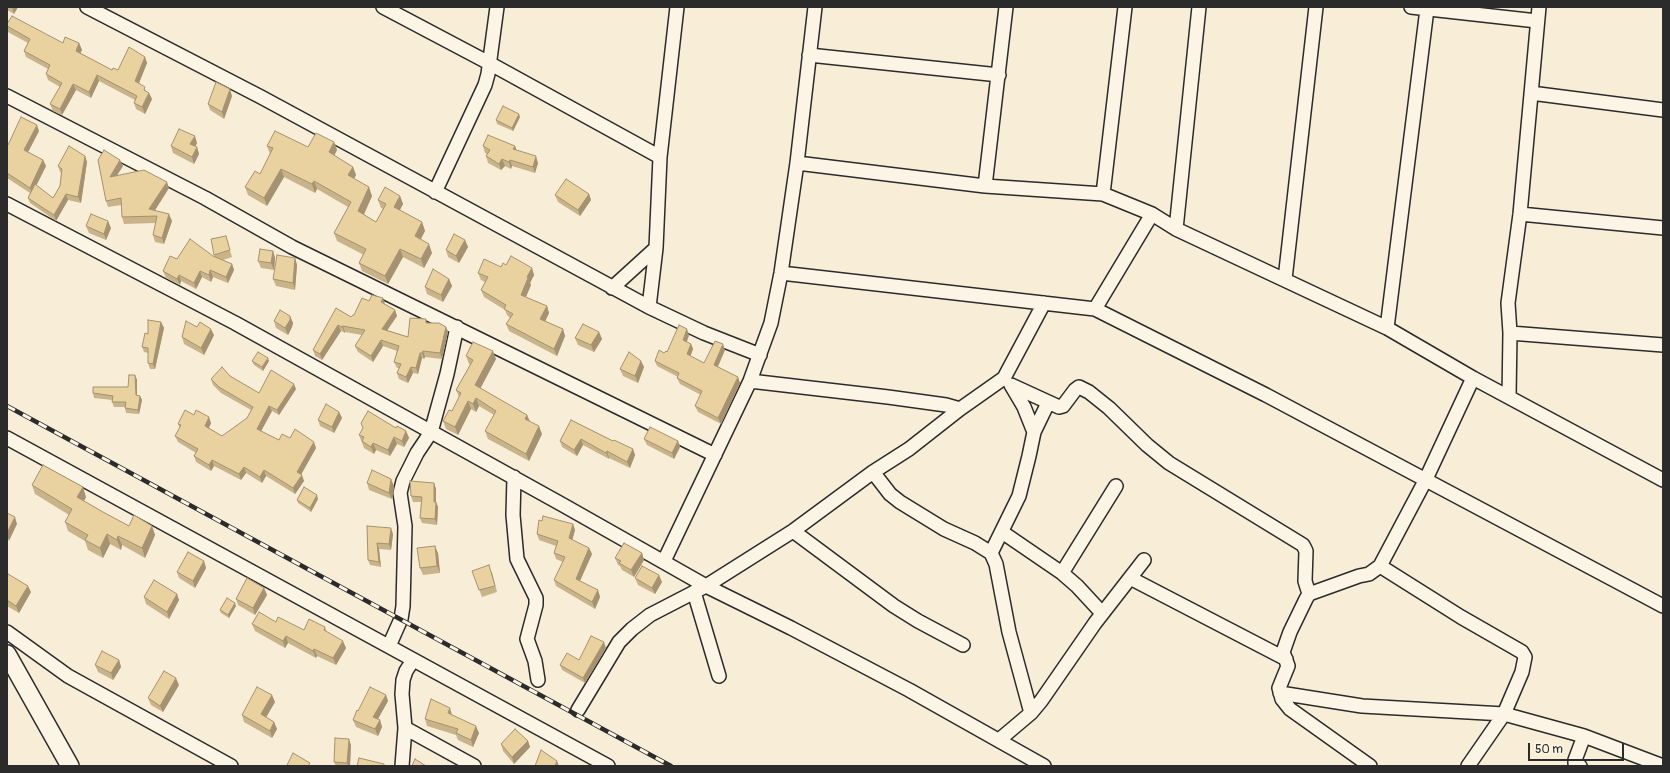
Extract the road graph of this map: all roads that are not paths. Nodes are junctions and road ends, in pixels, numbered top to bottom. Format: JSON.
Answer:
{"nodes":[{"id":1,"x":87,"y":7,"type":"edge"},
{"id":2,"x":383,"y":7,"type":"edge"},
{"id":3,"x":497,"y":7,"type":"edge"},
{"id":4,"x":677,"y":7,"type":"edge"},
{"id":5,"x":814,"y":7,"type":"edge"},
{"id":6,"x":1006,"y":7,"type":"edge"},
{"id":7,"x":1126,"y":7,"type":"edge"},
{"id":8,"x":1199,"y":7,"type":"edge"},
{"id":9,"x":1316,"y":7,"type":"edge"},
{"id":10,"x":1411,"y":7,"type":"edge"},
{"id":11,"x":1539,"y":7,"type":"edge"},
{"id":12,"x":1427,"y":9,"type":"junction"},
{"id":13,"x":1537,"y":21,"type":"junction"},
{"id":14,"x":809,"y":55,"type":"junction"},
{"id":15,"x":489,"y":63,"type":"junction"},
{"id":16,"x":999,"y":75,"type":"junction"},
{"id":17,"x":1531,"y":93,"type":"junction"},
{"id":18,"x":7,"y":96,"type":"edge"},
{"id":19,"x":1663,"y":110,"type":"edge"},
{"id":20,"x":660,"y":157,"type":"junction"},
{"id":21,"x":798,"y":163,"type":"junction"},
{"id":22,"x":985,"y":186,"type":"junction"},
{"id":23,"x":435,"y":192,"type":"junction"},
{"id":24,"x":1103,"y":194,"type":"junction"},
{"id":25,"x":7,"y":204,"type":"edge"},
{"id":26,"x":1152,"y":214,"type":"junction"},
{"id":27,"x":1520,"y":214,"type":"junction"},
{"id":28,"x":1663,"y":228,"type":"edge"},
{"id":29,"x":1176,"y":229,"type":"junction"},
{"id":30,"x":656,"y":248,"type":"junction"},
{"id":31,"x":781,"y":273,"type":"junction"},
{"id":32,"x":1285,"y":279,"type":"junction"},
{"id":33,"x":612,"y":288,"type":"junction"},
{"id":34,"x":1044,"y":303,"type":"junction"},
{"id":35,"x":649,"y":307,"type":"junction"},
{"id":36,"x":1094,"y":308,"type":"junction"},
{"id":37,"x":457,"y":327,"type":"junction"},
{"id":38,"x":1387,"y":328,"type":"junction"},
{"id":39,"x":1510,"y":333,"type":"junction"},
{"id":40,"x":1663,"y":345,"type":"edge"},
{"id":41,"x":760,"y":355,"type":"junction"},
{"id":42,"x":1473,"y":378,"type":"junction"},
{"id":43,"x":750,"y":381,"type":"junction"},
{"id":44,"x":1007,"y":381,"type":"junction"},
{"id":45,"x":1509,"y":397,"type":"junction"},
{"id":46,"x":1048,"y":403,"type":"junction"},
{"id":47,"x":960,"y":409,"type":"junction"},
{"id":48,"x":431,"y":432,"type":"junction"},
{"id":49,"x":1034,"y":432,"type":"junction"},
{"id":50,"x":7,"y":438,"type":"edge"},
{"id":51,"x":715,"y":455,"type":"junction"},
{"id":52,"x":873,"y":472,"type":"junction"},
{"id":53,"x":514,"y":477,"type":"junction"},
{"id":54,"x":1663,"y":480,"type":"edge"},
{"id":55,"x":1425,"y":481,"type":"junction"},
{"id":56,"x":1116,"y":486,"type":"dead end"},
{"id":57,"x":793,"y":531,"type":"junction"},
{"id":58,"x":1002,"y":532,"type":"junction"},
{"id":59,"x":991,"y":553,"type":"junction"},
{"id":60,"x":1144,"y":560,"type":"dead end"},
{"id":61,"x":664,"y":561,"type":"junction"},
{"id":62,"x":1380,"y":566,"type":"junction"},
{"id":63,"x":1062,"y":573,"type":"junction"},
{"id":64,"x":1130,"y":578,"type":"junction"},
{"id":65,"x":706,"y":586,"type":"junction"},
{"id":66,"x":694,"y":592,"type":"junction"},
{"id":67,"x":1309,"y":594,"type":"junction"},
{"id":68,"x":1663,"y":606,"type":"edge"},
{"id":69,"x":1102,"y":613,"type":"junction"},
{"id":70,"x":7,"y":632,"type":"edge"},
{"id":71,"x":963,"y":645,"type":"dead end"},
{"id":72,"x":389,"y":646,"type":"junction"},
{"id":73,"x":7,"y":654,"type":"edge"},
{"id":74,"x":1286,"y":659,"type":"junction"},
{"id":75,"x":414,"y":660,"type":"junction"},
{"id":76,"x":719,"y":676,"type":"dead end"},
{"id":77,"x":538,"y":680,"type":"dead end"},
{"id":78,"x":1280,"y":693,"type":"junction"},
{"id":79,"x":578,"y":710,"type":"dead end"},
{"id":80,"x":1031,"y":713,"type":"junction"},
{"id":81,"x":1504,"y":714,"type":"junction"},
{"id":82,"x":405,"y":728,"type":"junction"},
{"id":83,"x":1584,"y":736,"type":"junction"},
{"id":84,"x":999,"y":740,"type":"junction"},
{"id":85,"x":70,"y":766,"type":"edge"},
{"id":86,"x":231,"y":766,"type":"edge"},
{"id":87,"x":402,"y":766,"type":"edge"},
{"id":88,"x":474,"y":766,"type":"edge"},
{"id":89,"x":608,"y":766,"type":"edge"},
{"id":90,"x":1044,"y":766,"type":"edge"},
{"id":91,"x":1370,"y":766,"type":"edge"},
{"id":92,"x":1468,"y":766,"type":"edge"},
{"id":93,"x":1580,"y":766,"type":"edge"},
{"id":94,"x":1663,"y":766,"type":"edge"}],
"edges":[{"from":1,"to":23,"type":"street"},
{"from":2,"to":15,"type":"street"},
{"from":3,"to":15,"type":"street"},
{"from":4,"to":20,"type":"street"},
{"from":5,"to":14,"type":"street"},
{"from":6,"to":16,"type":"street"},
{"from":7,"to":24,"type":"street"},
{"from":8,"to":29,"type":"street"},
{"from":9,"to":32,"type":"street"},
{"from":10,"to":12,"type":"street"},
{"from":11,"to":13,"type":"street"},
{"from":12,"to":13,"type":"street"},
{"from":12,"to":38,"type":"street"},
{"from":13,"to":17,"type":"street"},
{"from":14,"to":16,"type":"street"},
{"from":14,"to":21,"type":"street"},
{"from":15,"to":20,"type":"street"},
{"from":15,"to":23,"type":"street"},
{"from":16,"to":22,"type":"street"},
{"from":17,"to":19,"type":"street"},
{"from":17,"to":27,"type":"street"},
{"from":18,"to":37,"type":"street"},
{"from":20,"to":30,"type":"street"},
{"from":21,"to":22,"type":"street"},
{"from":21,"to":31,"type":"street"},
{"from":22,"to":24,"type":"street"},
{"from":23,"to":33,"type":"street"},
{"from":24,"to":26,"type":"street"},
{"from":25,"to":48,"type":"street"},
{"from":26,"to":29,"type":"street"},
{"from":26,"to":36,"type":"street"},
{"from":27,"to":28,"type":"street"},
{"from":27,"to":39,"type":"street"},
{"from":29,"to":32,"type":"street"},
{"from":30,"to":33,"type":"street"},
{"from":30,"to":35,"type":"street"},
{"from":31,"to":34,"type":"street"},
{"from":31,"to":41,"type":"street"},
{"from":32,"to":38,"type":"street"},
{"from":33,"to":35,"type":"street"},
{"from":34,"to":36,"type":"street"},
{"from":34,"to":44,"type":"street"},
{"from":35,"to":41,"type":"street"},
{"from":36,"to":55,"type":"street"},
{"from":37,"to":48,"type":"street"},
{"from":37,"to":51,"type":"street"},
{"from":38,"to":42,"type":"street"},
{"from":39,"to":40,"type":"street"},
{"from":39,"to":45,"type":"street"},
{"from":41,"to":43,"type":"street"},
{"from":42,"to":45,"type":"street"},
{"from":42,"to":55,"type":"street"},
{"from":43,"to":47,"type":"street"},
{"from":43,"to":51,"type":"street"},
{"from":44,"to":46,"type":"street"},
{"from":44,"to":47,"type":"street"},
{"from":44,"to":49,"type":"street"},
{"from":45,"to":54,"type":"street"},
{"from":46,"to":49,"type":"street"},
{"from":46,"to":67,"type":"street"},
{"from":47,"to":52,"type":"street"},
{"from":48,"to":53,"type":"street"},
{"from":48,"to":72,"type":"street"},
{"from":49,"to":58,"type":"street"},
{"from":50,"to":72,"type":"street"},
{"from":51,"to":61,"type":"street"},
{"from":52,"to":57,"type":"street"},
{"from":52,"to":59,"type":"street"},
{"from":53,"to":61,"type":"street"},
{"from":53,"to":77,"type":"street"},
{"from":55,"to":62,"type":"street"},
{"from":55,"to":68,"type":"street"},
{"from":56,"to":63,"type":"street"},
{"from":57,"to":65,"type":"street"},
{"from":57,"to":71,"type":"street"},
{"from":58,"to":59,"type":"street"},
{"from":58,"to":63,"type":"street"},
{"from":59,"to":80,"type":"street"},
{"from":60,"to":64,"type":"street"},
{"from":61,"to":65,"type":"street"},
{"from":62,"to":67,"type":"street"},
{"from":62,"to":81,"type":"street"},
{"from":63,"to":69,"type":"street"},
{"from":64,"to":69,"type":"street"},
{"from":64,"to":74,"type":"street"},
{"from":65,"to":66,"type":"street"},
{"from":65,"to":84,"type":"street"},
{"from":66,"to":76,"type":"street"},
{"from":66,"to":79,"type":"street"},
{"from":67,"to":74,"type":"street"},
{"from":69,"to":80,"type":"street"},
{"from":70,"to":86,"type":"street"},
{"from":72,"to":75,"type":"street"},
{"from":73,"to":85,"type":"main road"},
{"from":74,"to":78,"type":"street"},
{"from":75,"to":82,"type":"street"},
{"from":75,"to":89,"type":"street"},
{"from":78,"to":81,"type":"street"},
{"from":78,"to":91,"type":"street"},
{"from":80,"to":84,"type":"street"},
{"from":81,"to":83,"type":"street"},
{"from":81,"to":92,"type":"street"},
{"from":82,"to":87,"type":"street"},
{"from":82,"to":88,"type":"street"},
{"from":83,"to":93,"type":"street"},
{"from":83,"to":94,"type":"street"},
{"from":84,"to":90,"type":"street"}]}
